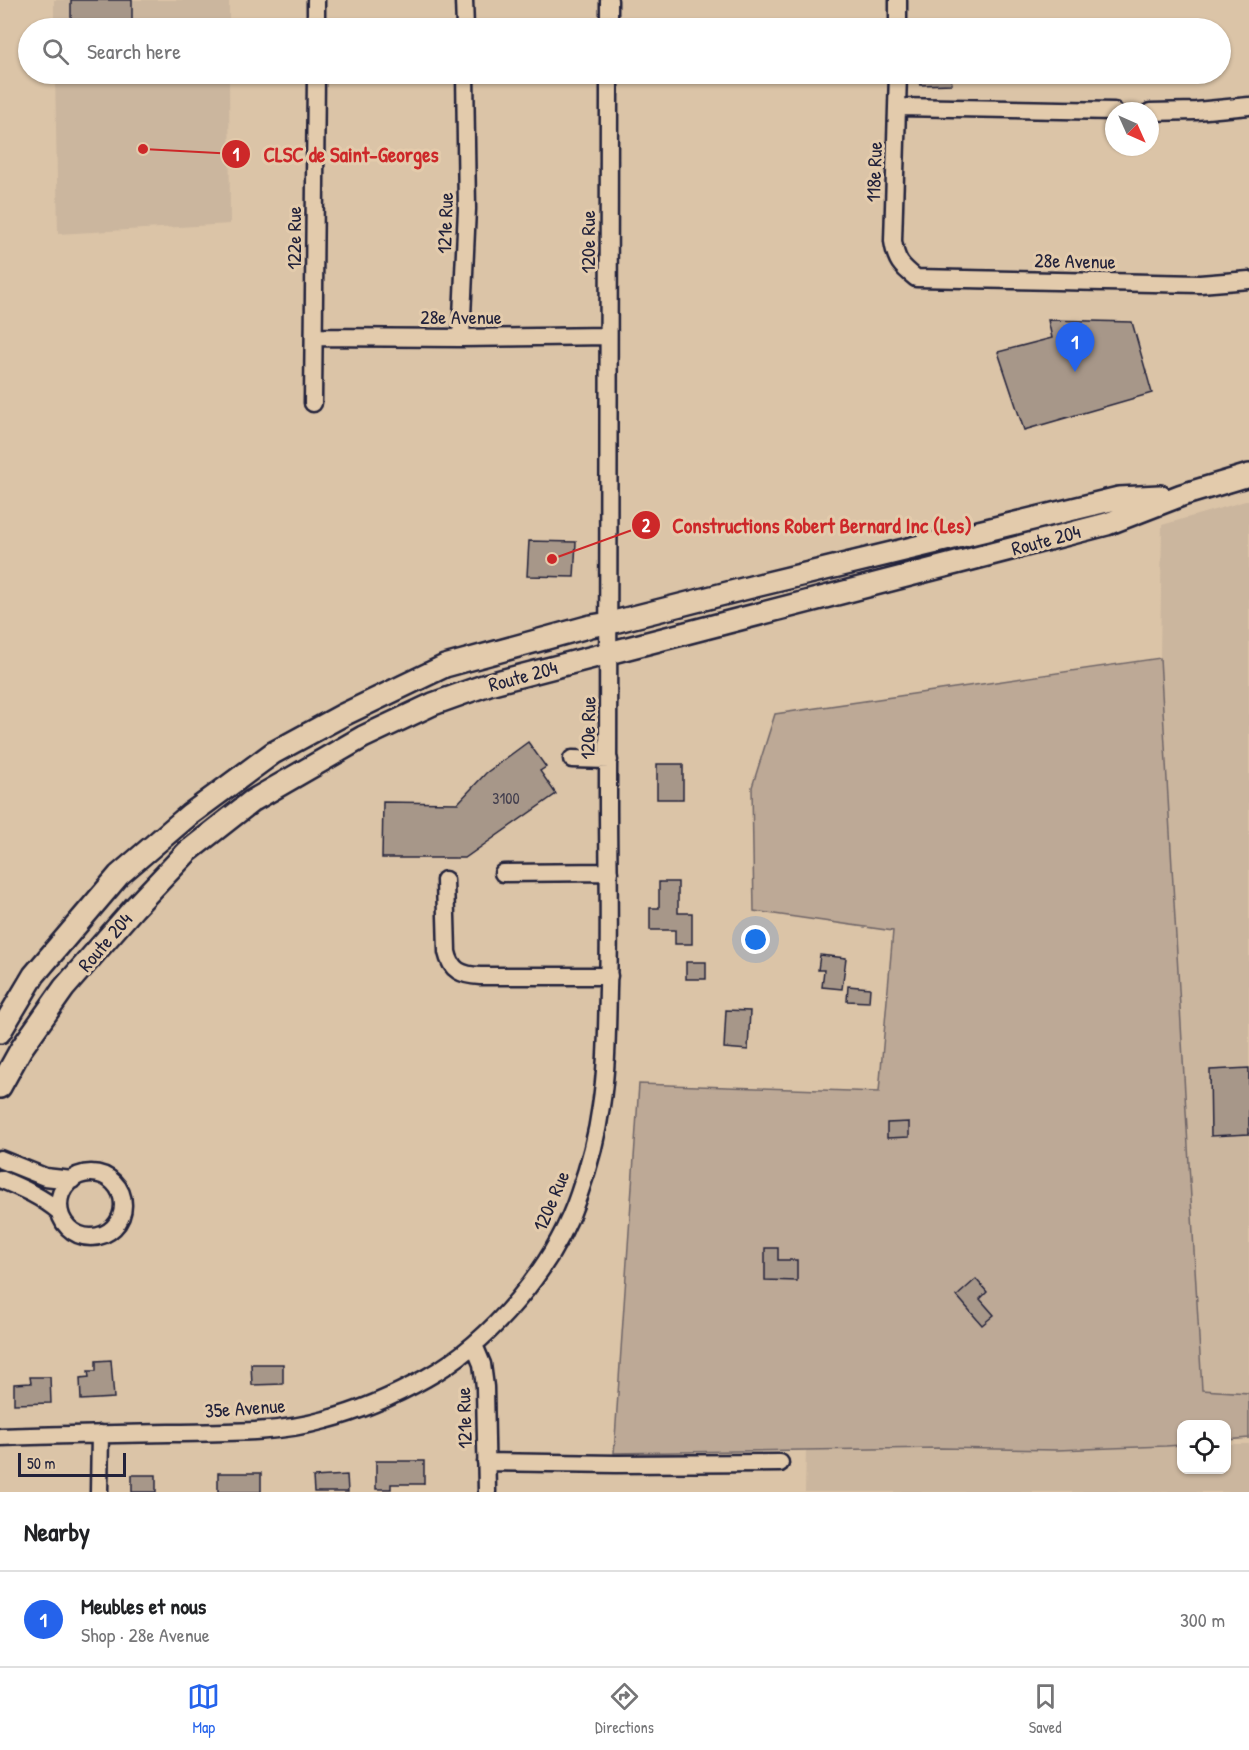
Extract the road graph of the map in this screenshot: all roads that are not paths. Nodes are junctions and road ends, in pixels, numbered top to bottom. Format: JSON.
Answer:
{"nodes":[{"id":1,"x":316,"y":0,"type":"edge"},
{"id":2,"x":464,"y":0,"type":"edge"},
{"id":3,"x":609,"y":0,"type":"edge"},
{"id":4,"x":898,"y":0,"type":"edge"},
{"id":5,"x":316,"y":18,"type":"edge"},
{"id":6,"x":465,"y":18,"type":"edge"},
{"id":7,"x":609,"y":18,"type":"edge"},
{"id":8,"x":898,"y":18,"type":"edge"},
{"id":9,"x":316,"y":84,"type":"edge"},
{"id":10,"x":465,"y":84,"type":"edge"},
{"id":11,"x":609,"y":84,"type":"edge"},
{"id":12,"x":898,"y":84,"type":"edge"},
{"id":13,"x":1249,"y":106,"type":"edge"},
{"id":14,"x":897,"y":107,"type":"junction"},
{"id":15,"x":1105,"y":111,"type":"edge"},
{"id":16,"x":1159,"y":112,"type":"edge"},
{"id":17,"x":904,"y":268,"type":"joint"},
{"id":18,"x":1249,"y":280,"type":"edge"},
{"id":19,"x":609,"y":336,"type":"junction"},
{"id":20,"x":315,"y":337,"type":"junction"},
{"id":21,"x":461,"y":338,"type":"junction"},
{"id":22,"x":313,"y":403,"type":"dead end"},
{"id":23,"x":1249,"y":475,"type":"edge"},
{"id":24,"x":1182,"y":495,"type":"junction"},
{"id":25,"x":610,"y":623,"type":"junction"},
{"id":26,"x":610,"y":652,"type":"junction"},
{"id":27,"x":572,"y":759,"type":"dead end"},
{"id":28,"x":609,"y":760,"type":"junction"},
{"id":29,"x":609,"y":872,"type":"junction"},
{"id":30,"x":503,"y":873,"type":"dead end"},
{"id":31,"x":445,"y":880,"type":"dead end"},
{"id":32,"x":609,"y":976,"type":"junction"},
{"id":33,"x":0,"y":1032,"type":"edge"},
{"id":34,"x":0,"y":1087,"type":"edge"},
{"id":35,"x":0,"y":1159,"type":"edge"},
{"id":36,"x":0,"y":1179,"type":"edge"},
{"id":37,"x":72,"y":1180,"type":"junction"},
{"id":38,"x":60,"y":1212,"type":"junction"},
{"id":39,"x":474,"y":1345,"type":"junction"},
{"id":40,"x":100,"y":1434,"type":"junction"},
{"id":41,"x":0,"y":1437,"type":"edge"},
{"id":42,"x":486,"y":1461,"type":"junction"},
{"id":43,"x":780,"y":1463,"type":"dead end"},
{"id":44,"x":99,"y":1492,"type":"edge"},
{"id":45,"x":487,"y":1492,"type":"edge"}],
"edges":[{"from":1,"to":5,"type":"street"},
{"from":2,"to":6,"type":"street"},
{"from":3,"to":7,"type":"street"},
{"from":4,"to":8,"type":"street"},
{"from":9,"to":20,"type":"street","name":"122e Rue"},
{"from":10,"to":21,"type":"street","name":"121e Rue"},
{"from":11,"to":19,"type":"street","name":"120e Rue"},
{"from":12,"to":14,"type":"street","name":"118e Rue"},
{"from":13,"to":16,"type":"street"},
{"from":14,"to":15,"type":"street"},
{"from":14,"to":17,"type":"street","name":"118e Rue"},
{"from":17,"to":18,"type":"street","name":"28e Avenue"},
{"from":19,"to":21,"type":"street","name":"28e Avenue"},
{"from":19,"to":25,"type":"street","name":"120e Rue"},
{"from":20,"to":21,"type":"street","name":"28e Avenue"},
{"from":20,"to":22,"type":"street","name":"122e Rue"},
{"from":23,"to":24,"type":"main road","name":"Route 204"},
{"from":24,"to":25,"type":"main road","name":"Route 204"},
{"from":24,"to":26,"type":"main road","name":"Route 204"},
{"from":25,"to":26,"type":"street","name":"120e Rue"},
{"from":25,"to":33,"type":"main road","name":"Route 204"},
{"from":26,"to":28,"type":"street","name":"120e Rue"},
{"from":26,"to":34,"type":"main road","name":"Route 204"},
{"from":27,"to":28,"type":"street"},
{"from":28,"to":29,"type":"street","name":"120e Rue"},
{"from":29,"to":30,"type":"street"},
{"from":29,"to":32,"type":"street","name":"120e Rue"},
{"from":31,"to":32,"type":"street"},
{"from":32,"to":39,"type":"street","name":"120e Rue"},
{"from":35,"to":37,"type":"street"},
{"from":36,"to":38,"type":"street"},
{"from":37,"to":38,"type":"street"},
{"from":37,"to":38,"type":"street"},
{"from":39,"to":40,"type":"street","name":"35e Avenue"},
{"from":39,"to":42,"type":"street","name":"121e Rue"},
{"from":40,"to":41,"type":"street","name":"35e Avenue"},
{"from":40,"to":44,"type":"street"},
{"from":42,"to":43,"type":"street"},
{"from":42,"to":45,"type":"street","name":"121e Rue"}]}
